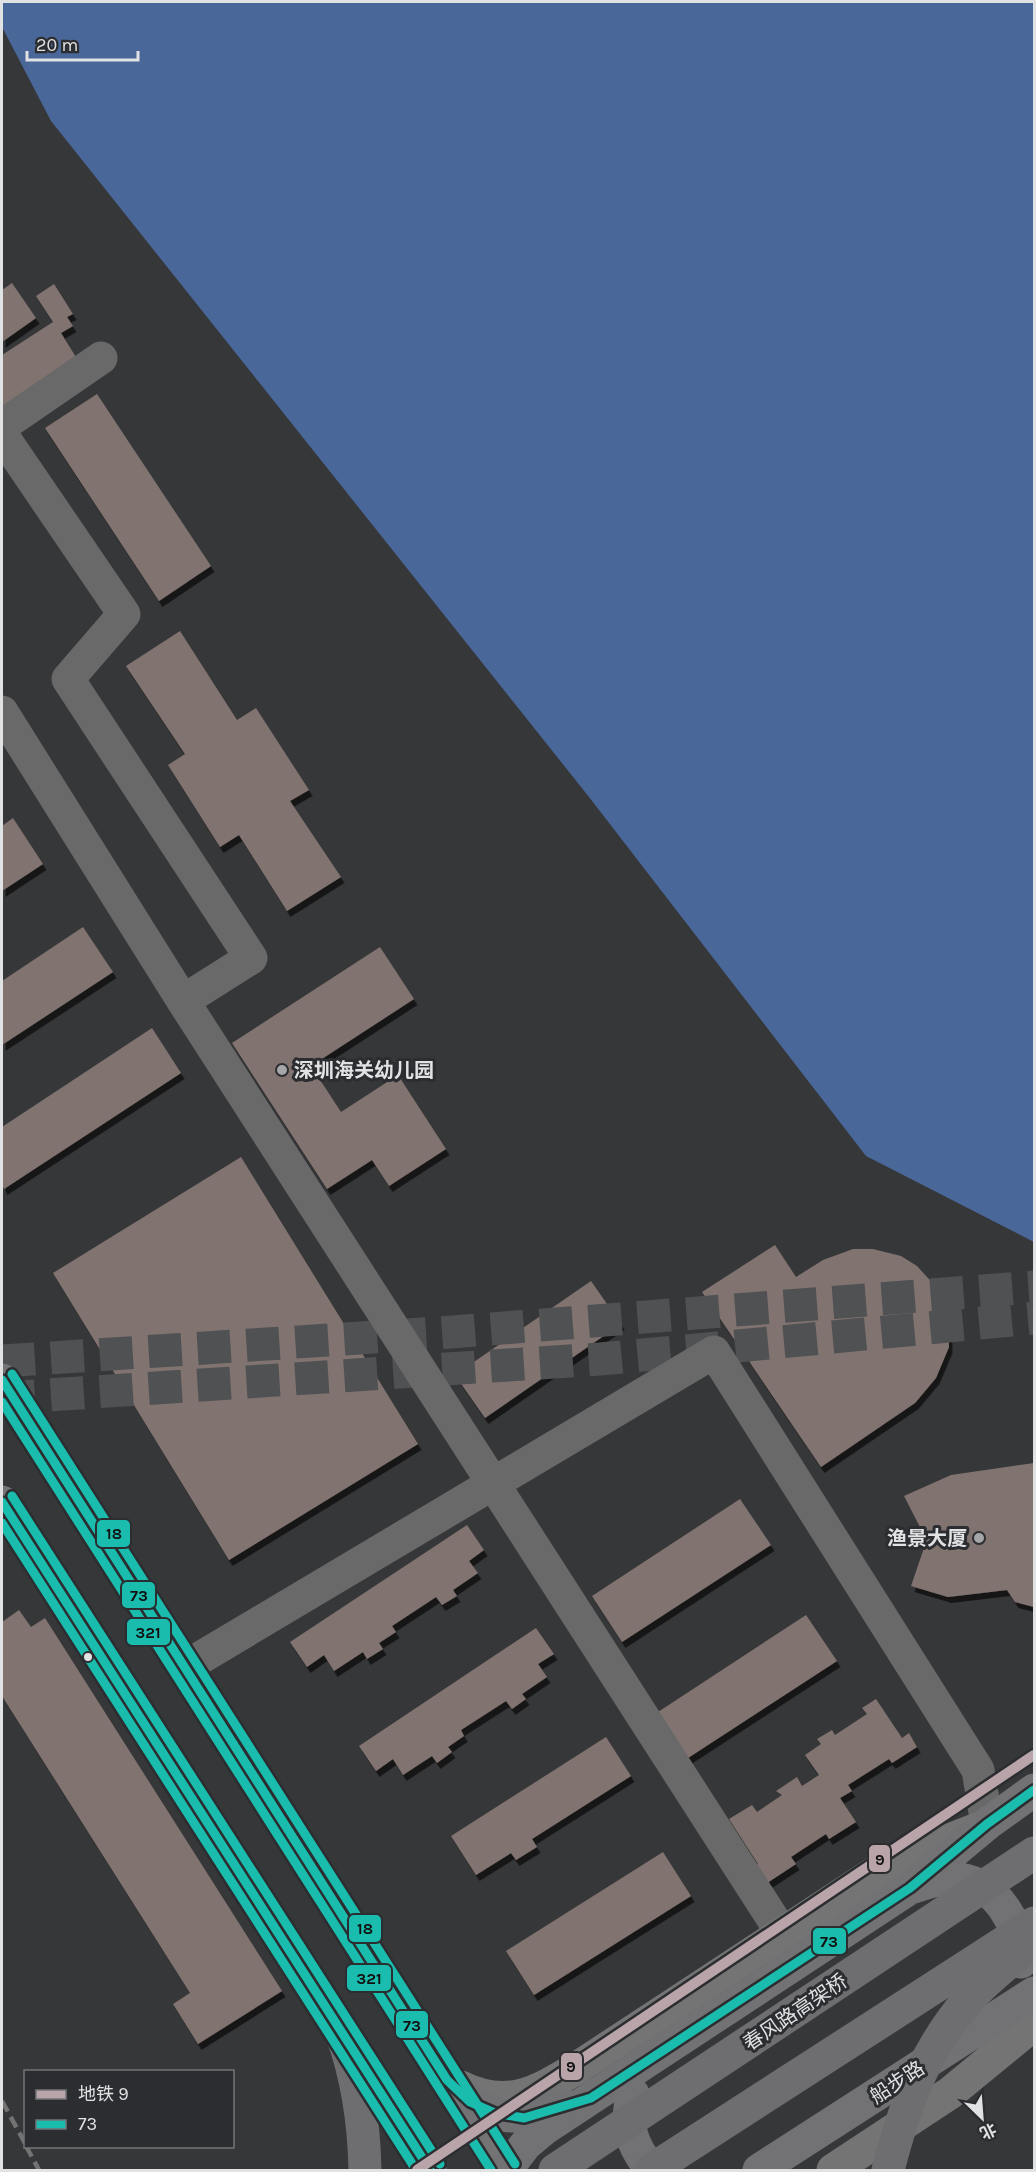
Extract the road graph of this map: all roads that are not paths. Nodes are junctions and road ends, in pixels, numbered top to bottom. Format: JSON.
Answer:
{"nodes":[{"id":1,"x":100,"y":358,"type":"dead end"},
{"id":2,"x":2,"y":426,"type":"edge"},
{"id":3,"x":2,"y":435,"type":"edge"},
{"id":4,"x":2,"y":712,"type":"edge"},
{"id":5,"x":183,"y":1001,"type":"junction"},
{"id":6,"x":2,"y":1380,"type":"edge"},
{"id":7,"x":493,"y":1484,"type":"junction"},
{"id":8,"x":2,"y":1502,"type":"edge"},
{"id":9,"x":185,"y":1667,"type":"junction"},
{"id":10,"x":1035,"y":1790,"type":"edge"},
{"id":11,"x":987,"y":1824,"type":"junction"},
{"id":12,"x":1035,"y":1853,"type":"edge"},
{"id":13,"x":910,"y":1888,"type":"junction"},
{"id":14,"x":1035,"y":1923,"type":"edge"},
{"id":15,"x":782,"y":1933,"type":"junction"},
{"id":16,"x":1035,"y":1941,"type":"edge"},
{"id":17,"x":1035,"y":1993,"type":"edge"},
{"id":18,"x":993,"y":2019,"type":"junction"},
{"id":19,"x":1035,"y":2024,"type":"edge"},
{"id":20,"x":341,"y":2032,"type":"junction"},
{"id":21,"x":669,"y":2047,"type":"junction"},
{"id":22,"x":447,"y":2080,"type":"junction"},
{"id":23,"x":591,"y":2098,"type":"junction"},
{"id":24,"x":365,"y":2170,"type":"edge"},
{"id":25,"x":430,"y":2170,"type":"edge"},
{"id":26,"x":506,"y":2170,"type":"edge"},
{"id":27,"x":555,"y":2170,"type":"edge"},
{"id":28,"x":652,"y":2170,"type":"edge"},
{"id":29,"x":759,"y":2170,"type":"edge"},
{"id":30,"x":833,"y":2170,"type":"edge"},
{"id":31,"x":888,"y":2170,"type":"edge"}],
"edges":[{"from":1,"to":2,"type":"street"},
{"from":3,"to":5,"type":"street"},
{"from":4,"to":5,"type":"street"},
{"from":5,"to":7,"type":"street"},
{"from":6,"to":9,"type":"main road"},
{"from":7,"to":9,"type":"street"},
{"from":7,"to":11,"type":"street"},
{"from":7,"to":15,"type":"street"},
{"from":8,"to":20,"type":"main road"},
{"from":9,"to":22,"type":"main road"},
{"from":10,"to":11,"type":"main road"},
{"from":11,"to":13,"type":"main road"},
{"from":11,"to":15,"type":"main road"},
{"from":12,"to":27,"type":"highway","name":"春风路高架桥","bridge":true},
{"from":13,"to":18,"type":"main road"},
{"from":13,"to":21,"type":"main road"},
{"from":14,"to":28,"type":"highway","bridge":true},
{"from":15,"to":22,"type":"main road"},
{"from":16,"to":31,"type":"highway","bridge":true},
{"from":17,"to":18,"type":"main road","name":"船步路"},
{"from":18,"to":29,"type":"main road","name":"船步路"},
{"from":19,"to":30,"type":"main road","name":"船步路"},
{"from":20,"to":24,"type":"highway"},
{"from":20,"to":25,"type":"main road"},
{"from":21,"to":23,"type":"main road"},
{"from":21,"to":28,"type":"main road"},
{"from":22,"to":23,"type":"main road"},
{"from":22,"to":26,"type":"main road"},
{"from":23,"to":26,"type":"main road"}]}
